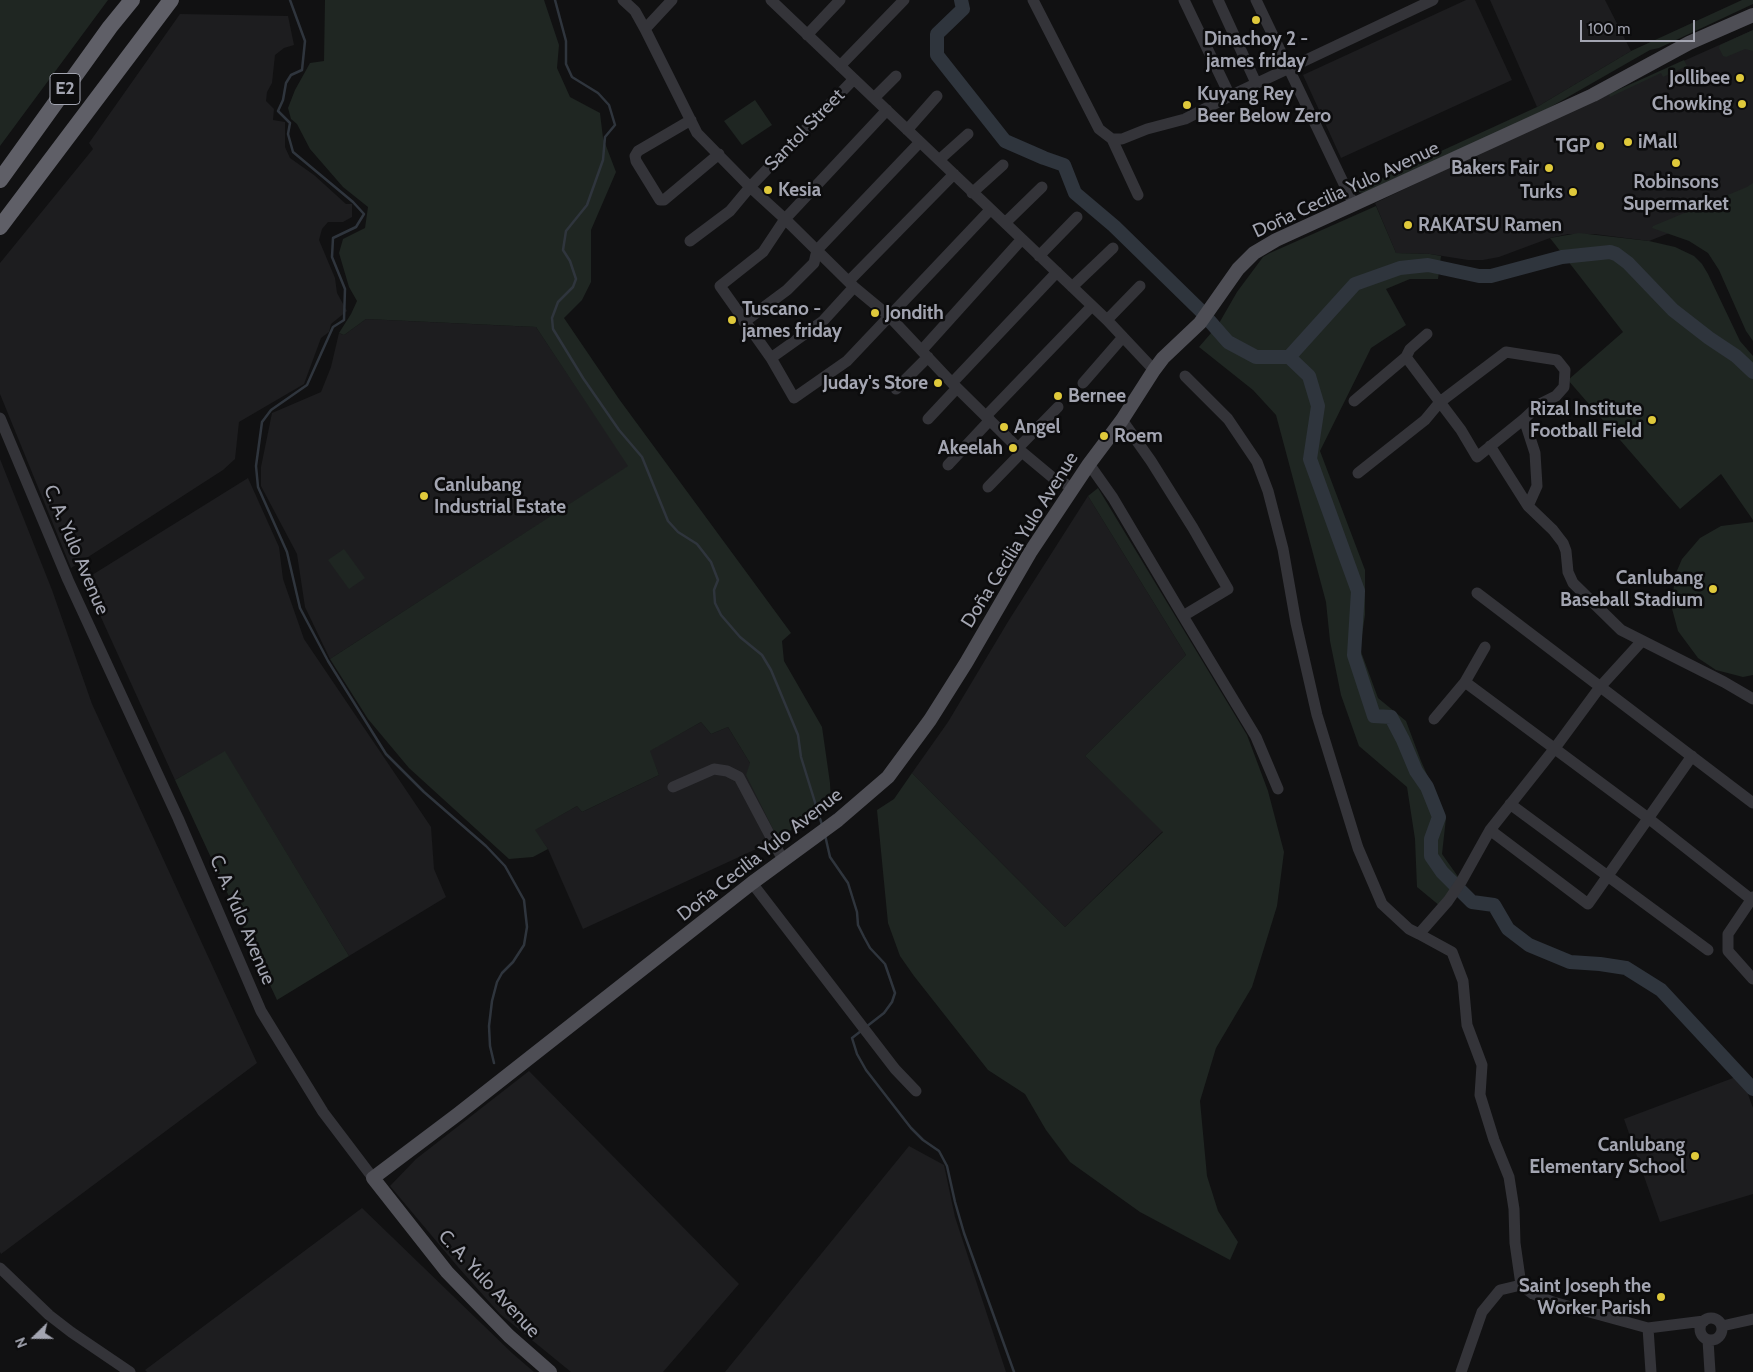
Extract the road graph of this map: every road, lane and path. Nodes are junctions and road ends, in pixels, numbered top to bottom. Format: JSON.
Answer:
{"nodes":[{"id":1,"x":132,"y":0,"type":"edge"},
{"id":2,"x":171,"y":0,"type":"edge"},
{"id":3,"x":623,"y":0,"type":"edge"},
{"id":4,"x":672,"y":0,"type":"edge"},
{"id":5,"x":840,"y":0,"type":"edge"},
{"id":6,"x":904,"y":0,"type":"edge"},
{"id":7,"x":1033,"y":0,"type":"edge"},
{"id":8,"x":1184,"y":0,"type":"edge"},
{"id":9,"x":1218,"y":0,"type":"edge"},
{"id":10,"x":1256,"y":0,"type":"edge"},
{"id":11,"x":1432,"y":0,"type":"edge"},
{"id":12,"x":773,"y":1,"type":"edge"},
{"id":13,"x":1753,"y":15,"type":"edge"},
{"id":14,"x":645,"y":29,"type":"junction"},
{"id":15,"x":807,"y":35,"type":"junction"},
{"id":16,"x":840,"y":66,"type":"junction"},
{"id":17,"x":1288,"y":68,"type":"junction"},
{"id":18,"x":896,"y":76,"type":"dead end"},
{"id":19,"x":854,"y":79,"type":"junction"},
{"id":20,"x":1256,"y":83,"type":"junction"},
{"id":21,"x":937,"y":96,"type":"dead end"},
{"id":22,"x":1230,"y":96,"type":"junction"},
{"id":23,"x":874,"y":98,"type":"junction"},
{"id":24,"x":887,"y":110,"type":"junction"},
{"id":25,"x":691,"y":120,"type":"junction"},
{"id":26,"x":907,"y":130,"type":"junction"},
{"id":27,"x":968,"y":134,"type":"dead end"},
{"id":28,"x":1112,"y":139,"type":"junction"},
{"id":29,"x":920,"y":142,"type":"junction"},
{"id":30,"x":718,"y":154,"type":"junction"},
{"id":31,"x":939,"y":160,"type":"junction"},
{"id":32,"x":1002,"y":165,"type":"dead end"},
{"id":33,"x":954,"y":174,"type":"junction"},
{"id":34,"x":0,"y":180,"type":"edge"},
{"id":35,"x":750,"y":187,"type":"junction"},
{"id":36,"x":1042,"y":187,"type":"dead end"},
{"id":37,"x":972,"y":193,"type":"junction"},
{"id":38,"x":1138,"y":195,"type":"dead end"},
{"id":39,"x":1354,"y":205,"type":"junction"},
{"id":40,"x":990,"y":210,"type":"junction"},
{"id":41,"x":1076,"y":217,"type":"dead end"},
{"id":42,"x":785,"y":219,"type":"junction"},
{"id":43,"x":1005,"y":223,"type":"junction"},
{"id":44,"x":0,"y":227,"type":"edge"},
{"id":45,"x":1022,"y":239,"type":"junction"},
{"id":46,"x":690,"y":241,"type":"dead end"},
{"id":47,"x":1113,"y":248,"type":"dead end"},
{"id":48,"x":817,"y":250,"type":"junction"},
{"id":49,"x":1040,"y":256,"type":"junction"},
{"id":50,"x":1056,"y":272,"type":"junction"},
{"id":51,"x":852,"y":284,"type":"junction"},
{"id":52,"x":1140,"y":286,"type":"dead end"},
{"id":53,"x":1072,"y":287,"type":"junction"},
{"id":54,"x":1092,"y":306,"type":"junction"},
{"id":55,"x":889,"y":316,"type":"junction"},
{"id":56,"x":1107,"y":320,"type":"junction"},
{"id":57,"x":744,"y":322,"type":"junction"},
{"id":58,"x":1427,"y":334,"type":"dead end"},
{"id":59,"x":1123,"y":338,"type":"junction"},
{"id":60,"x":925,"y":353,"type":"junction"},
{"id":61,"x":1406,"y":357,"type":"junction"},
{"id":62,"x":771,"y":358,"type":"junction"},
{"id":63,"x":1154,"y":370,"type":"junction"},
{"id":64,"x":1184,"y":376,"type":"dead end"},
{"id":65,"x":1083,"y":383,"type":"dead end"},
{"id":66,"x":955,"y":386,"type":"junction"},
{"id":67,"x":896,"y":390,"type":"dead end"},
{"id":68,"x":1354,"y":401,"type":"dead end"},
{"id":69,"x":1440,"y":402,"type":"junction"},
{"id":70,"x":1058,"y":407,"type":"dead end"},
{"id":71,"x":0,"y":418,"type":"edge"},
{"id":72,"x":988,"y":418,"type":"junction"},
{"id":73,"x":928,"y":419,"type":"dead end"},
{"id":74,"x":1524,"y":419,"type":"junction"},
{"id":75,"x":1122,"y":420,"type":"junction"},
{"id":76,"x":1490,"y":446,"type":"junction"},
{"id":77,"x":1020,"y":450,"type":"junction"},
{"id":78,"x":1090,"y":464,"type":"junction"},
{"id":79,"x":948,"y":465,"type":"dead end"},
{"id":80,"x":1358,"y":473,"type":"dead end"},
{"id":81,"x":988,"y":487,"type":"dead end"},
{"id":82,"x":1070,"y":493,"type":"junction"},
{"id":83,"x":1528,"y":506,"type":"junction"},
{"id":84,"x":1477,"y":593,"type":"dead end"},
{"id":85,"x":1183,"y":616,"type":"junction"},
{"id":86,"x":1641,"y":642,"type":"junction"},
{"id":87,"x":1485,"y":647,"type":"dead end"},
{"id":88,"x":1466,"y":682,"type":"junction"},
{"id":89,"x":1600,"y":687,"type":"junction"},
{"id":90,"x":1753,"y":699,"type":"edge"},
{"id":91,"x":1434,"y":719,"type":"dead end"},
{"id":92,"x":1555,"y":748,"type":"junction"},
{"id":93,"x":1692,"y":756,"type":"junction"},
{"id":94,"x":673,"y":787,"type":"dead end"},
{"id":95,"x":1278,"y":789,"type":"dead end"},
{"id":96,"x":1753,"y":803,"type":"edge"},
{"id":97,"x":1510,"y":804,"type":"junction"},
{"id":98,"x":1648,"y":818,"type":"junction"},
{"id":99,"x":1490,"y":830,"type":"junction"},
{"id":100,"x":783,"y":860,"type":"junction"},
{"id":101,"x":1607,"y":876,"type":"junction"},
{"id":102,"x":752,"y":884,"type":"junction"},
{"id":103,"x":1752,"y":899,"type":"edge"},
{"id":104,"x":1419,"y":934,"type":"junction"},
{"id":105,"x":1708,"y":950,"type":"dead end"},
{"id":106,"x":1753,"y":979,"type":"edge"},
{"id":107,"x":916,"y":1091,"type":"dead end"},
{"id":108,"x":374,"y":1178,"type":"junction"},
{"id":109,"x":0,"y":1268,"type":"edge"},
{"id":110,"x":1521,"y":1285,"type":"junction"},
{"id":111,"x":1753,"y":1319,"type":"edge"},
{"id":112,"x":1704,"y":1321,"type":"junction"},
{"id":113,"x":1722,"y":1326,"type":"junction"},
{"id":114,"x":1648,"y":1328,"type":"junction"},
{"id":115,"x":1708,"y":1340,"type":"junction"},
{"id":116,"x":130,"y":1372,"type":"edge"},
{"id":117,"x":550,"y":1372,"type":"edge"},
{"id":118,"x":1461,"y":1372,"type":"edge"},
{"id":119,"x":1651,"y":1372,"type":"edge"},
{"id":120,"x":1710,"y":1372,"type":"edge"}],
"edges":[{"from":1,"to":34,"type":"highway","number":"E2"},
{"from":2,"to":44,"type":"highway","number":"E2"},
{"from":3,"to":14,"type":"street"},
{"from":4,"to":14,"type":"street"},
{"from":5,"to":15,"type":"street"},
{"from":6,"to":16,"type":"street"},
{"from":7,"to":28,"type":"street"},
{"from":8,"to":22,"type":"street"},
{"from":9,"to":20,"type":"street"},
{"from":10,"to":17,"type":"street"},
{"from":11,"to":17,"type":"street"},
{"from":12,"to":15,"type":"street"},
{"from":13,"to":39,"type":"main road","name":"Doña Cecilia Yulo Avenue"},
{"from":14,"to":25,"type":"street"},
{"from":15,"to":16,"type":"street"},
{"from":16,"to":19,"type":"street"},
{"from":17,"to":20,"type":"street"},
{"from":17,"to":39,"type":"street"},
{"from":18,"to":23,"type":"street"},
{"from":19,"to":23,"type":"street"},
{"from":19,"to":35,"type":"street","name":"Santol Street"},
{"from":20,"to":22,"type":"street"},
{"from":21,"to":26,"type":"street"},
{"from":22,"to":28,"type":"street"},
{"from":23,"to":24,"type":"street"},
{"from":24,"to":26,"type":"street"},
{"from":24,"to":42,"type":"street"},
{"from":25,"to":30,"type":"street"},
{"from":25,"to":30,"type":"street"},
{"from":26,"to":29,"type":"street"},
{"from":27,"to":31,"type":"street"},
{"from":28,"to":38,"type":"street"},
{"from":29,"to":31,"type":"street"},
{"from":29,"to":48,"type":"street"},
{"from":30,"to":35,"type":"street"},
{"from":31,"to":33,"type":"street"},
{"from":32,"to":37,"type":"street"},
{"from":33,"to":37,"type":"street"},
{"from":33,"to":51,"type":"street"},
{"from":35,"to":42,"type":"street"},
{"from":35,"to":46,"type":"street","name":"Santol Street"},
{"from":36,"to":43,"type":"street"},
{"from":37,"to":40,"type":"street"},
{"from":39,"to":63,"type":"main road","name":"Doña Cecilia Yulo Avenue"},
{"from":40,"to":43,"type":"street"},
{"from":40,"to":55,"type":"street"},
{"from":41,"to":49,"type":"street"},
{"from":42,"to":48,"type":"street"},
{"from":42,"to":57,"type":"street"},
{"from":43,"to":45,"type":"street"},
{"from":45,"to":49,"type":"street"},
{"from":45,"to":60,"type":"street"},
{"from":47,"to":53,"type":"street"},
{"from":48,"to":51,"type":"street"},
{"from":48,"to":57,"type":"street"},
{"from":49,"to":50,"type":"street"},
{"from":50,"to":53,"type":"street"},
{"from":50,"to":66,"type":"street"},
{"from":51,"to":55,"type":"street"},
{"from":51,"to":62,"type":"street"},
{"from":52,"to":56,"type":"street"},
{"from":53,"to":54,"type":"street"},
{"from":54,"to":56,"type":"street"},
{"from":54,"to":72,"type":"street"},
{"from":55,"to":60,"type":"street"},
{"from":55,"to":62,"type":"street"},
{"from":56,"to":59,"type":"street"},
{"from":57,"to":62,"type":"street"},
{"from":58,"to":61,"type":"street"},
{"from":59,"to":63,"type":"street"},
{"from":59,"to":65,"type":"street"},
{"from":60,"to":66,"type":"street"},
{"from":60,"to":67,"type":"street"},
{"from":61,"to":68,"type":"street"},
{"from":61,"to":69,"type":"street"},
{"from":63,"to":75,"type":"main road","name":"Doña Cecilia Yulo Avenue"},
{"from":64,"to":104,"type":"street"},
{"from":66,"to":72,"type":"street"},
{"from":66,"to":73,"type":"street"},
{"from":69,"to":74,"type":"street"},
{"from":69,"to":76,"type":"street"},
{"from":69,"to":80,"type":"street"},
{"from":70,"to":77,"type":"street"},
{"from":71,"to":108,"type":"street","name":"C. A. Yulo Avenue"},
{"from":72,"to":77,"type":"street"},
{"from":72,"to":79,"type":"street"},
{"from":74,"to":76,"type":"street"},
{"from":74,"to":83,"type":"street"},
{"from":75,"to":78,"type":"main road","name":"Doña Cecilia Yulo Avenue"},
{"from":75,"to":85,"type":"street"},
{"from":76,"to":83,"type":"street"},
{"from":77,"to":81,"type":"street"},
{"from":77,"to":82,"type":"street"},
{"from":78,"to":82,"type":"main road","name":"Doña Cecilia Yulo Avenue"},
{"from":78,"to":85,"type":"street"},
{"from":82,"to":100,"type":"main road","name":"Doña Cecilia Yulo Avenue"},
{"from":83,"to":86,"type":"street"},
{"from":84,"to":89,"type":"street"},
{"from":85,"to":95,"type":"street"},
{"from":86,"to":89,"type":"street"},
{"from":86,"to":90,"type":"street"},
{"from":87,"to":88,"type":"street"},
{"from":88,"to":91,"type":"street"},
{"from":88,"to":92,"type":"street"},
{"from":89,"to":92,"type":"street"},
{"from":89,"to":93,"type":"street"},
{"from":92,"to":97,"type":"street"},
{"from":92,"to":98,"type":"street"},
{"from":93,"to":96,"type":"street"},
{"from":93,"to":98,"type":"street"},
{"from":94,"to":100,"type":"street"},
{"from":97,"to":99,"type":"street"},
{"from":97,"to":101,"type":"street"},
{"from":98,"to":101,"type":"street"},
{"from":98,"to":103,"type":"street"},
{"from":99,"to":101,"type":"street"},
{"from":99,"to":104,"type":"street"},
{"from":100,"to":102,"type":"main road","name":"Doña Cecilia Yulo Avenue"},
{"from":101,"to":105,"type":"street"},
{"from":102,"to":107,"type":"street"},
{"from":102,"to":108,"type":"main road","name":"Doña Cecilia Yulo Avenue"},
{"from":103,"to":106,"type":"street"},
{"from":104,"to":110,"type":"street"},
{"from":108,"to":117,"type":"main road","name":"C. A. Yulo Avenue"},
{"from":109,"to":116,"type":"street"},
{"from":110,"to":114,"type":"street"},
{"from":110,"to":118,"type":"street"},
{"from":111,"to":113,"type":"street"},
{"from":112,"to":113,"type":"street"},
{"from":112,"to":114,"type":"street"},
{"from":112,"to":115,"type":"street"},
{"from":113,"to":115,"type":"street"},
{"from":114,"to":119,"type":"street"},
{"from":115,"to":120,"type":"street"}]}
